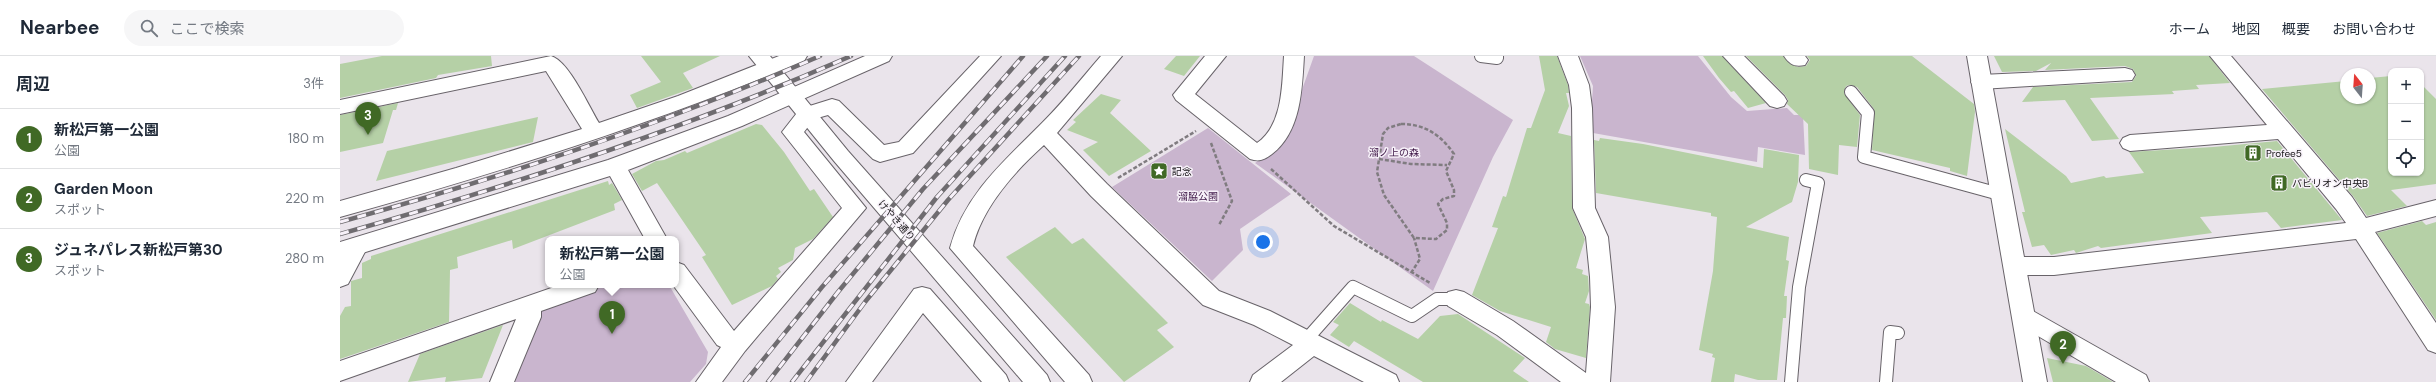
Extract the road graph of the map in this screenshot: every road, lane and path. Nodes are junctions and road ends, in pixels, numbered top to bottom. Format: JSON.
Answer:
{"nodes":[{"id":1,"x":797,"y":56,"type":"edge"},
{"id":2,"x":882,"y":56,"type":"edge"},
{"id":3,"x":991,"y":56,"type":"edge"},
{"id":4,"x":1112,"y":56,"type":"edge"},
{"id":5,"x":1216,"y":56,"type":"edge"},
{"id":6,"x":1294,"y":56,"type":"edge"},
{"id":7,"x":1481,"y":56,"type":"edge"},
{"id":8,"x":1497,"y":56,"type":"edge"},
{"id":9,"x":1568,"y":56,"type":"edge"},
{"id":10,"x":1733,"y":56,"type":"edge"},
{"id":11,"x":1977,"y":56,"type":"edge"},
{"id":12,"x":2220,"y":56,"type":"edge"},
{"id":13,"x":548,"y":59,"type":"edge"},
{"id":14,"x":764,"y":62,"type":"edge"},
{"id":15,"x":2125,"y":75,"type":"dead end"},
{"id":16,"x":1981,"y":82,"type":"junction"},
{"id":17,"x":1851,"y":92,"type":"dead end"},
{"id":18,"x":793,"y":96,"type":"junction"},
{"id":19,"x":1777,"y":101,"type":"dead end"},
{"id":20,"x":340,"y":107,"type":"edge"},
{"id":21,"x":807,"y":114,"type":"junction"},
{"id":22,"x":1196,"y":131,"type":"dead end"},
{"id":23,"x":2283,"y":131,"type":"junction"},
{"id":24,"x":594,"y":133,"type":"junction"},
{"id":25,"x":1045,"y":133,"type":"junction"},
{"id":26,"x":1210,"y":141,"type":"dead end"},
{"id":27,"x":2130,"y":143,"type":"dead end"},
{"id":28,"x":1257,"y":154,"type":"junction"},
{"id":29,"x":1380,"y":159,"type":"junction"},
{"id":30,"x":1447,"y":165,"type":"junction"},
{"id":31,"x":615,"y":166,"type":"junction"},
{"id":32,"x":1116,"y":180,"type":"dead end"},
{"id":33,"x":1806,"y":180,"type":"dead end"},
{"id":34,"x":2003,"y":195,"type":"junction"},
{"id":35,"x":2436,"y":208,"type":"edge"},
{"id":36,"x":340,"y":209,"type":"edge"},
{"id":37,"x":1219,"y":225,"type":"dead end"},
{"id":38,"x":2360,"y":229,"type":"junction"},
{"id":39,"x":654,"y":236,"type":"edge"},
{"id":40,"x":1414,"y":238,"type":"junction"},
{"id":41,"x":348,"y":250,"type":"edge"},
{"id":42,"x":2015,"y":266,"type":"junction"},
{"id":43,"x":1412,"y":273,"type":"junction"},
{"id":44,"x":679,"y":275,"type":"edge"},
{"id":45,"x":340,"y":278,"type":"edge"},
{"id":46,"x":578,"y":288,"type":"edge"},
{"id":47,"x":1456,"y":299,"type":"junction"},
{"id":48,"x":529,"y":305,"type":"junction"},
{"id":49,"x":2024,"y":316,"type":"junction"},
{"id":50,"x":1898,"y":333,"type":"dead end"},
{"id":51,"x":1310,"y":342,"type":"junction"},
{"id":52,"x":2436,"y":343,"type":"edge"},
{"id":53,"x":736,"y":344,"type":"junction"},
{"id":54,"x":340,"y":371,"type":"edge"},
{"id":55,"x":868,"y":377,"type":"edge"},
{"id":56,"x":502,"y":382,"type":"edge"},
{"id":57,"x":708,"y":382,"type":"edge"},
{"id":58,"x":997,"y":382,"type":"edge"},
{"id":59,"x":1038,"y":382,"type":"edge"},
{"id":60,"x":1080,"y":382,"type":"edge"},
{"id":61,"x":1262,"y":382,"type":"edge"},
{"id":62,"x":1387,"y":382,"type":"edge"},
{"id":63,"x":1584,"y":382,"type":"edge"},
{"id":64,"x":1791,"y":382,"type":"edge"},
{"id":65,"x":1886,"y":382,"type":"edge"},
{"id":66,"x":2034,"y":382,"type":"edge"},
{"id":67,"x":2137,"y":382,"type":"edge"}],
"edges":[{"from":1,"to":14,"type":"street"},
{"from":2,"to":18,"type":"street"},
{"from":3,"to":21,"type":"street"},
{"from":4,"to":25,"type":"street"},
{"from":5,"to":28,"type":"street"},
{"from":6,"to":28,"type":"street"},
{"from":7,"to":8,"type":"lane"},
{"from":9,"to":63,"type":"street"},
{"from":10,"to":19,"type":"street"},
{"from":11,"to":16,"type":"street"},
{"from":12,"to":23,"type":"street"},
{"from":13,"to":20,"type":"street"},
{"from":13,"to":24,"type":"street"},
{"from":14,"to":18,"type":"street","name":"けやき通り"},
{"from":14,"to":24,"type":"street"},
{"from":15,"to":16,"type":"street"},
{"from":16,"to":34,"type":"street"},
{"from":17,"to":34,"type":"lane"},
{"from":18,"to":21,"type":"street","name":"けやき通り"},
{"from":18,"to":31,"type":"street"},
{"from":21,"to":53,"type":"street"},
{"from":21,"to":59,"type":"street","name":"けやき通り"},
{"from":22,"to":32,"type":"path"},
{"from":23,"to":27,"type":"street"},
{"from":23,"to":38,"type":"street"},
{"from":24,"to":36,"type":"street"},
{"from":25,"to":51,"type":"street"},
{"from":25,"to":60,"type":"street"},
{"from":26,"to":37,"type":"path"},
{"from":28,"to":43,"type":"path"},
{"from":29,"to":30,"type":"path"},
{"from":29,"to":30,"type":"path"},
{"from":29,"to":40,"type":"path"},
{"from":30,"to":40,"type":"path"},
{"from":31,"to":39,"type":"street"},
{"from":31,"to":41,"type":"street"},
{"from":33,"to":64,"type":"lane"},
{"from":34,"to":42,"type":"street"},
{"from":35,"to":38,"type":"street"},
{"from":38,"to":42,"type":"street"},
{"from":38,"to":52,"type":"street"},
{"from":40,"to":43,"type":"path"},
{"from":41,"to":45,"type":"street"},
{"from":42,"to":49,"type":"street"},
{"from":43,"to":47,"type":"path"},
{"from":44,"to":53,"type":"street"},
{"from":46,"to":48,"type":"street"},
{"from":47,"to":51,"type":"lane"},
{"from":47,"to":63,"type":"street"},
{"from":48,"to":54,"type":"street"},
{"from":48,"to":56,"type":"street"},
{"from":49,"to":66,"type":"street"},
{"from":49,"to":67,"type":"street"},
{"from":50,"to":65,"type":"lane"},
{"from":51,"to":61,"type":"street"},
{"from":51,"to":62,"type":"street"},
{"from":53,"to":57,"type":"street"},
{"from":55,"to":58,"type":"street"}]}
